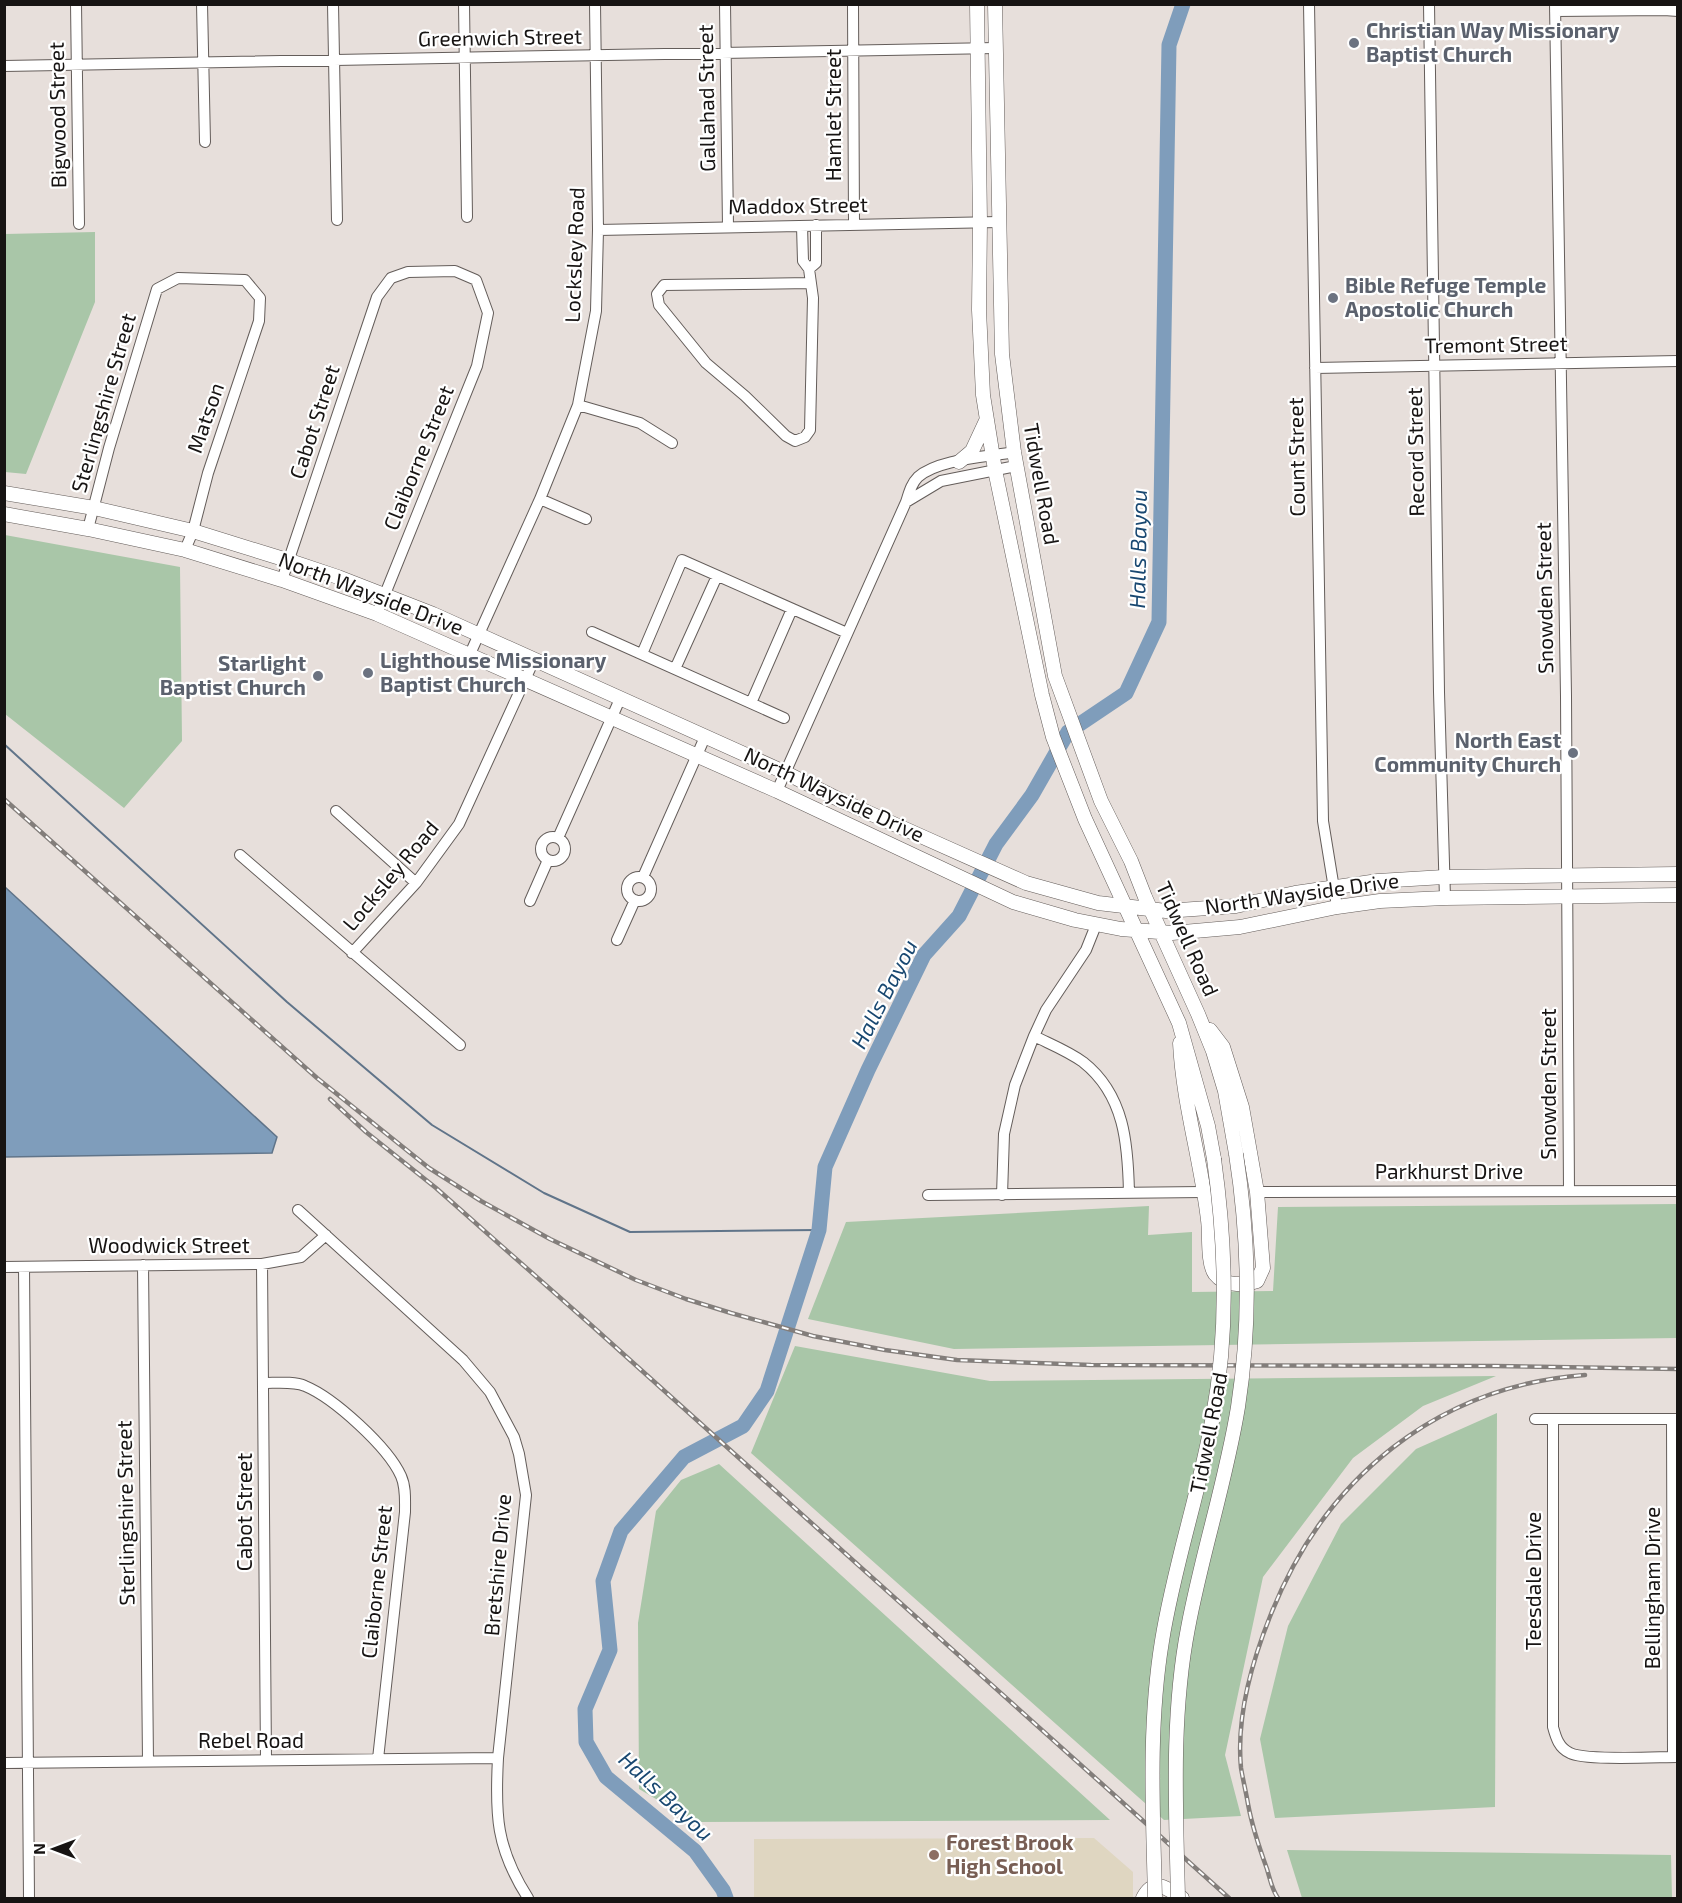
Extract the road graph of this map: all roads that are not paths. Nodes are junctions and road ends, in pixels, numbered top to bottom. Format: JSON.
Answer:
{"nodes":[{"id":1,"x":76,"y":4,"type":"edge"},
{"id":2,"x":202,"y":4,"type":"edge"},
{"id":3,"x":333,"y":4,"type":"edge"},
{"id":4,"x":464,"y":4,"type":"edge"},
{"id":5,"x":595,"y":4,"type":"edge"},
{"id":6,"x":725,"y":4,"type":"edge"},
{"id":7,"x":853,"y":4,"type":"edge"},
{"id":8,"x":978,"y":4,"type":"edge"},
{"id":9,"x":995,"y":4,"type":"edge"},
{"id":10,"x":1309,"y":4,"type":"edge"},
{"id":11,"x":1429,"y":4,"type":"edge"},
{"id":12,"x":1555,"y":8,"type":"edge"},
{"id":13,"x":1677,"y":11,"type":"edge"},
{"id":14,"x":996,"y":48,"type":"junction"},
{"id":15,"x":978,"y":49,"type":"junction"},
{"id":16,"x":853,"y":50,"type":"junction"},
{"id":17,"x":727,"y":53,"type":"junction"},
{"id":18,"x":596,"y":56,"type":"junction"},
{"id":19,"x":465,"y":57,"type":"junction"},
{"id":20,"x":334,"y":61,"type":"junction"},
{"id":21,"x":203,"y":63,"type":"junction"},
{"id":22,"x":77,"y":64,"type":"junction"},
{"id":23,"x":4,"y":66,"type":"edge"},
{"id":24,"x":205,"y":142,"type":"dead end"},
{"id":25,"x":467,"y":217,"type":"dead end"},
{"id":26,"x":337,"y":220,"type":"dead end"},
{"id":27,"x":980,"y":222,"type":"junction"},
{"id":28,"x":999,"y":222,"type":"junction"},
{"id":29,"x":79,"y":224,"type":"dead end"},
{"id":30,"x":816,"y":225,"type":"junction"},
{"id":31,"x":854,"y":225,"type":"junction"},
{"id":32,"x":802,"y":226,"type":"junction"},
{"id":33,"x":728,"y":227,"type":"junction"},
{"id":34,"x":598,"y":230,"type":"junction"},
{"id":35,"x":809,"y":268,"type":"junction"},
{"id":36,"x":391,"y":278,"type":"joint"},
{"id":37,"x":811,"y":283,"type":"junction"},
{"id":38,"x":260,"y":298,"type":"joint"},
{"id":39,"x":1677,"y":361,"type":"edge"},
{"id":40,"x":1561,"y":363,"type":"junction"},
{"id":41,"x":1435,"y":365,"type":"junction"},
{"id":42,"x":1315,"y":368,"type":"junction"},
{"id":43,"x":578,"y":405,"type":"junction"},
{"id":44,"x":987,"y":420,"type":"junction"},
{"id":45,"x":672,"y":443,"type":"dead end"},
{"id":46,"x":1014,"y":452,"type":"junction"},
{"id":47,"x":959,"y":462,"type":"junction"},
{"id":48,"x":994,"y":463,"type":"junction"},
{"id":49,"x":1016,"y":466,"type":"junction"},
{"id":50,"x":4,"y":493,"type":"edge"},
{"id":51,"x":540,"y":498,"type":"junction"},
{"id":52,"x":906,"y":502,"type":"junction"},
{"id":53,"x":94,"y":508,"type":"junction"},
{"id":54,"x":4,"y":514,"type":"edge"},
{"id":55,"x":586,"y":519,"type":"dead end"},
{"id":56,"x":88,"y":529,"type":"junction"},
{"id":57,"x":192,"y":531,"type":"junction"},
{"id":58,"x":185,"y":550,"type":"junction"},
{"id":59,"x":290,"y":561,"type":"junction"},
{"id":60,"x":717,"y":576,"type":"junction"},
{"id":61,"x":282,"y":580,"type":"junction"},
{"id":62,"x":385,"y":596,"type":"junction"},
{"id":63,"x":792,"y":609,"type":"junction"},
{"id":64,"x":376,"y":614,"type":"junction"},
{"id":65,"x":592,"y":632,"type":"dead end"},
{"id":66,"x":846,"y":633,"type":"junction"},
{"id":67,"x":478,"y":636,"type":"junction"},
{"id":68,"x":470,"y":654,"type":"junction"},
{"id":69,"x":642,"y":654,"type":"junction"},
{"id":70,"x":534,"y":660,"type":"junction"},
{"id":71,"x":675,"y":669,"type":"junction"},
{"id":72,"x":524,"y":680,"type":"junction"},
{"id":73,"x":620,"y":699,"type":"junction"},
{"id":74,"x":751,"y":703,"type":"junction"},
{"id":75,"x":610,"y":718,"type":"junction"},
{"id":76,"x":784,"y":718,"type":"dead end"},
{"id":77,"x":705,"y":737,"type":"junction"},
{"id":78,"x":696,"y":756,"type":"junction"},
{"id":79,"x":784,"y":772,"type":"junction"},
{"id":80,"x":777,"y":791,"type":"junction"},
{"id":81,"x":336,"y":811,"type":"dead end"},
{"id":82,"x":558,"y":837,"type":"junction"},
{"id":83,"x":240,"y":855,"type":"dead end"},
{"id":84,"x":548,"y":860,"type":"junction"},
{"id":85,"x":1677,"y":874,"type":"edge"},
{"id":86,"x":1567,"y":875,"type":"junction"},
{"id":87,"x":1444,"y":877,"type":"junction"},
{"id":88,"x":416,"y":883,"type":"junction"},
{"id":89,"x":1334,"y":887,"type":"junction"},
{"id":90,"x":1677,"y":895,"type":"edge"},
{"id":91,"x":1568,"y":896,"type":"junction"},
{"id":92,"x":1445,"y":898,"type":"junction"},
{"id":93,"x":530,"y":901,"type":"dead end"},
{"id":94,"x":1125,"y":905,"type":"junction"},
{"id":95,"x":1337,"y":907,"type":"junction"},
{"id":96,"x":1151,"y":909,"type":"junction"},
{"id":97,"x":1096,"y":925,"type":"junction"},
{"id":98,"x":1137,"y":930,"type":"junction"},
{"id":99,"x":1160,"y":932,"type":"junction"},
{"id":100,"x":617,"y":940,"type":"dead end"},
{"id":101,"x":352,"y":952,"type":"junction"},
{"id":102,"x":1198,"y":1014,"type":"junction"},
{"id":103,"x":1179,"y":1023,"type":"junction"},
{"id":104,"x":1034,"y":1036,"type":"junction"},
{"id":105,"x":460,"y":1046,"type":"dead end"},
{"id":106,"x":1569,"y":1191,"type":"junction"},
{"id":107,"x":1677,"y":1191,"type":"edge"},
{"id":108,"x":1203,"y":1192,"type":"junction"},
{"id":109,"x":1257,"y":1192,"type":"junction"},
{"id":110,"x":1129,"y":1194,"type":"junction"},
{"id":111,"x":928,"y":1195,"type":"dead end"},
{"id":112,"x":1002,"y":1195,"type":"junction"},
{"id":113,"x":298,"y":1210,"type":"dead end"},
{"id":114,"x":326,"y":1235,"type":"junction"},
{"id":115,"x":262,"y":1264,"type":"junction"},
{"id":116,"x":143,"y":1265,"type":"junction"},
{"id":117,"x":4,"y":1267,"type":"edge"},
{"id":118,"x":24,"y":1267,"type":"junction"},
{"id":119,"x":264,"y":1383,"type":"junction"},
{"id":120,"x":1535,"y":1419,"type":"dead end"},
{"id":121,"x":1553,"y":1419,"type":"junction"},
{"id":122,"x":1675,"y":1419,"type":"edge"},
{"id":123,"x":1675,"y":1756,"type":"edge"},
{"id":124,"x":498,"y":1758,"type":"junction"},
{"id":125,"x":266,"y":1760,"type":"junction"},
{"id":126,"x":378,"y":1760,"type":"junction"},
{"id":127,"x":148,"y":1761,"type":"junction"},
{"id":128,"x":4,"y":1763,"type":"edge"},
{"id":129,"x":29,"y":1763,"type":"junction"},
{"id":130,"x":29,"y":1899,"type":"edge"},
{"id":131,"x":528,"y":1899,"type":"edge"},
{"id":132,"x":1143,"y":1899,"type":"edge"},
{"id":133,"x":1155,"y":1899,"type":"edge"},
{"id":134,"x":1180,"y":1899,"type":"edge"}],
"edges":[{"from":1,"to":22,"type":"street","name":"Bigwood Street"},
{"from":2,"to":21,"type":"street"},
{"from":3,"to":20,"type":"street"},
{"from":4,"to":19,"type":"street"},
{"from":5,"to":18,"type":"street","name":"Locksley Road"},
{"from":6,"to":17,"type":"street","name":"Gallahad Street"},
{"from":7,"to":16,"type":"street","name":"Hamlet Street"},
{"from":8,"to":15,"type":"main road","name":"Tidwell Road"},
{"from":9,"to":14,"type":"main road","name":"Tidwell Road"},
{"from":10,"to":42,"type":"street","name":"Count Street"},
{"from":11,"to":41,"type":"street","name":"Record Street"},
{"from":12,"to":13,"type":"street"},
{"from":12,"to":40,"type":"street","name":"Snowden Street"},
{"from":14,"to":15,"type":"street","name":"Greenwich Street"},
{"from":14,"to":28,"type":"main road","name":"Tidwell Road"},
{"from":15,"to":16,"type":"street","name":"Greenwich Street"},
{"from":15,"to":27,"type":"main road","name":"Tidwell Road"},
{"from":16,"to":17,"type":"street","name":"Greenwich Street"},
{"from":16,"to":31,"type":"street","name":"Hamlet Street"},
{"from":17,"to":18,"type":"street","name":"Greenwich Street"},
{"from":17,"to":33,"type":"street","name":"Gallahad Street"},
{"from":18,"to":19,"type":"street","name":"Greenwich Street"},
{"from":18,"to":34,"type":"street","name":"Locksley Road"},
{"from":19,"to":20,"type":"street","name":"Greenwich Street"},
{"from":19,"to":25,"type":"street"},
{"from":20,"to":21,"type":"street","name":"Greenwich Street"},
{"from":20,"to":26,"type":"street"},
{"from":21,"to":22,"type":"street","name":"Greenwich Street"},
{"from":21,"to":24,"type":"street"},
{"from":22,"to":23,"type":"street","name":"Greenwich Street"},
{"from":22,"to":29,"type":"street","name":"Bigwood Street"},
{"from":27,"to":28,"type":"street","name":"Maddox Street"},
{"from":27,"to":31,"type":"street","name":"Maddox Street"},
{"from":27,"to":44,"type":"main road","name":"Tidwell Road"},
{"from":28,"to":46,"type":"main road","name":"Tidwell Road"},
{"from":30,"to":31,"type":"street","name":"Maddox Street"},
{"from":30,"to":32,"type":"street","name":"Maddox Street"},
{"from":30,"to":35,"type":"street"},
{"from":32,"to":33,"type":"street","name":"Maddox Street"},
{"from":32,"to":35,"type":"street"},
{"from":33,"to":34,"type":"street","name":"Maddox Street"},
{"from":34,"to":43,"type":"street","name":"Locksley Road"},
{"from":35,"to":37,"type":"street"},
{"from":36,"to":59,"type":"street","name":"Cabot Street"},
{"from":36,"to":62,"type":"street","name":"Claiborne Street"},
{"from":37,"to":37,"type":"street"},
{"from":38,"to":53,"type":"street","name":"Sterlingshire Street"},
{"from":38,"to":57,"type":"street","name":"Matson"},
{"from":39,"to":40,"type":"street","name":"Tremont Street"},
{"from":40,"to":41,"type":"street","name":"Tremont Street"},
{"from":40,"to":86,"type":"street","name":"Snowden Street"},
{"from":41,"to":42,"type":"street","name":"Tremont Street"},
{"from":41,"to":87,"type":"street","name":"Record Street"},
{"from":42,"to":89,"type":"street","name":"Count Street"},
{"from":43,"to":45,"type":"street"},
{"from":43,"to":51,"type":"street","name":"Locksley Road"},
{"from":44,"to":47,"type":"main road"},
{"from":44,"to":48,"type":"main road","name":"Tidwell Road"},
{"from":46,"to":48,"type":"street"},
{"from":46,"to":49,"type":"main road","name":"Tidwell Road"},
{"from":47,"to":48,"type":"street"},
{"from":47,"to":52,"type":"street"},
{"from":48,"to":49,"type":"street"},
{"from":48,"to":52,"type":"street"},
{"from":48,"to":94,"type":"main road","name":"Tidwell Road"},
{"from":49,"to":96,"type":"main road","name":"Tidwell Road"},
{"from":50,"to":53,"type":"main road","name":"North Wayside Drive"},
{"from":51,"to":55,"type":"street"},
{"from":51,"to":67,"type":"street","name":"Locksley Road"},
{"from":52,"to":66,"type":"street"},
{"from":53,"to":56,"type":"street","name":"Sterlingshire Street"},
{"from":53,"to":57,"type":"main road","name":"North Wayside Drive"},
{"from":54,"to":56,"type":"main road","name":"North Wayside Drive"},
{"from":56,"to":58,"type":"main road","name":"North Wayside Drive"},
{"from":57,"to":58,"type":"street","name":"Matson"},
{"from":57,"to":59,"type":"main road","name":"North Wayside Drive"},
{"from":58,"to":61,"type":"main road","name":"North Wayside Drive"},
{"from":59,"to":61,"type":"street","name":"Cabot Street"},
{"from":59,"to":62,"type":"main road","name":"North Wayside Drive"},
{"from":60,"to":63,"type":"street"},
{"from":60,"to":69,"type":"street"},
{"from":60,"to":71,"type":"street"},
{"from":61,"to":64,"type":"main road","name":"North Wayside Drive"},
{"from":62,"to":64,"type":"street","name":"Claiborne Street"},
{"from":62,"to":67,"type":"main road","name":"North Wayside Drive"},
{"from":63,"to":66,"type":"street"},
{"from":63,"to":74,"type":"street"},
{"from":64,"to":68,"type":"main road","name":"North Wayside Drive"},
{"from":65,"to":69,"type":"street"},
{"from":66,"to":79,"type":"street"},
{"from":67,"to":68,"type":"street","name":"Locksley Road"},
{"from":67,"to":70,"type":"main road","name":"North Wayside Drive"},
{"from":68,"to":72,"type":"main road","name":"North Wayside Drive"},
{"from":69,"to":71,"type":"street"},
{"from":70,"to":72,"type":"street","name":"Locksley Road"},
{"from":70,"to":73,"type":"main road","name":"North Wayside Drive"},
{"from":71,"to":74,"type":"street"},
{"from":72,"to":75,"type":"main road","name":"North Wayside Drive"},
{"from":72,"to":88,"type":"street","name":"Locksley Road"},
{"from":73,"to":75,"type":"street"},
{"from":73,"to":77,"type":"main road","name":"North Wayside Drive"},
{"from":74,"to":76,"type":"street"},
{"from":75,"to":78,"type":"main road","name":"North Wayside Drive"},
{"from":75,"to":82,"type":"street"},
{"from":77,"to":78,"type":"street"},
{"from":77,"to":79,"type":"main road","name":"North Wayside Drive"},
{"from":78,"to":80,"type":"main road","name":"North Wayside Drive"},
{"from":78,"to":100,"type":"street"},
{"from":79,"to":80,"type":"street"},
{"from":79,"to":94,"type":"main road","name":"North Wayside Drive"},
{"from":80,"to":97,"type":"main road","name":"North Wayside Drive"},
{"from":81,"to":88,"type":"street"},
{"from":82,"to":84,"type":"street"},
{"from":82,"to":84,"type":"street"},
{"from":83,"to":101,"type":"street"},
{"from":84,"to":93,"type":"street"},
{"from":85,"to":86,"type":"main road","name":"North Wayside Drive"},
{"from":86,"to":87,"type":"main road","name":"North Wayside Drive"},
{"from":86,"to":91,"type":"street","name":"Snowden Street"},
{"from":87,"to":89,"type":"main road","name":"North Wayside Drive"},
{"from":87,"to":92,"type":"street","name":"Record Street"},
{"from":88,"to":101,"type":"street","name":"Locksley Road"},
{"from":89,"to":95,"type":"street","name":"Count Street"},
{"from":89,"to":96,"type":"main road","name":"North Wayside Drive"},
{"from":90,"to":91,"type":"main road","name":"North Wayside Drive"},
{"from":91,"to":92,"type":"main road","name":"North Wayside Drive"},
{"from":91,"to":106,"type":"street","name":"Snowden Street"},
{"from":92,"to":95,"type":"main road","name":"North Wayside Drive"},
{"from":94,"to":96,"type":"main road","name":"North Wayside Drive"},
{"from":94,"to":98,"type":"main road","name":"Tidwell Road"},
{"from":95,"to":99,"type":"main road","name":"North Wayside Drive"},
{"from":96,"to":99,"type":"main road","name":"Tidwell Road"},
{"from":97,"to":98,"type":"main road","name":"North Wayside Drive"},
{"from":97,"to":104,"type":"street"},
{"from":98,"to":99,"type":"main road","name":"North Wayside Drive"},
{"from":98,"to":103,"type":"main road","name":"Tidwell Road"},
{"from":99,"to":102,"type":"main road","name":"Tidwell Road"},
{"from":101,"to":105,"type":"street"},
{"from":102,"to":109,"type":"main road"},
{"from":102,"to":134,"type":"main road","name":"Tidwell Road","bridge":true},
{"from":103,"to":108,"type":"main road"},
{"from":103,"to":133,"type":"main road","name":"Tidwell Road","bridge":true},
{"from":104,"to":110,"type":"street"},
{"from":104,"to":112,"type":"street"},
{"from":106,"to":107,"type":"street","name":"Parkhurst Drive"},
{"from":106,"to":109,"type":"street","name":"Parkhurst Drive"},
{"from":108,"to":109,"type":"main road"},
{"from":108,"to":110,"type":"street"},
{"from":110,"to":112,"type":"street"},
{"from":111,"to":112,"type":"street"},
{"from":113,"to":114,"type":"street","name":"Bretshire Drive"},
{"from":114,"to":115,"type":"street","name":"Woodwick Street"},
{"from":114,"to":124,"type":"street","name":"Bretshire Drive"},
{"from":115,"to":116,"type":"street","name":"Woodwick Street"},
{"from":115,"to":119,"type":"street","name":"Cabot Street"},
{"from":116,"to":118,"type":"street","name":"Woodwick Street"},
{"from":116,"to":127,"type":"street","name":"Sterlingshire Street"},
{"from":117,"to":118,"type":"street","name":"Woodwick Street"},
{"from":118,"to":129,"type":"street"},
{"from":119,"to":125,"type":"street","name":"Cabot Street"},
{"from":119,"to":126,"type":"street","name":"Claiborne Street"},
{"from":120,"to":121,"type":"street"},
{"from":121,"to":122,"type":"street"},
{"from":121,"to":123,"type":"street","name":"Teesdale Drive"},
{"from":122,"to":123,"type":"street","name":"Bellingham Drive"},
{"from":124,"to":126,"type":"street","name":"Rebel Road"},
{"from":124,"to":131,"type":"street","name":"Bretshire Drive"},
{"from":125,"to":126,"type":"street","name":"Rebel Road"},
{"from":125,"to":127,"type":"street","name":"Rebel Road"},
{"from":127,"to":129,"type":"street","name":"Rebel Road"},
{"from":128,"to":129,"type":"street","name":"Rebel Road"},
{"from":129,"to":130,"type":"street"},
{"from":132,"to":134,"type":"main road"}]}
